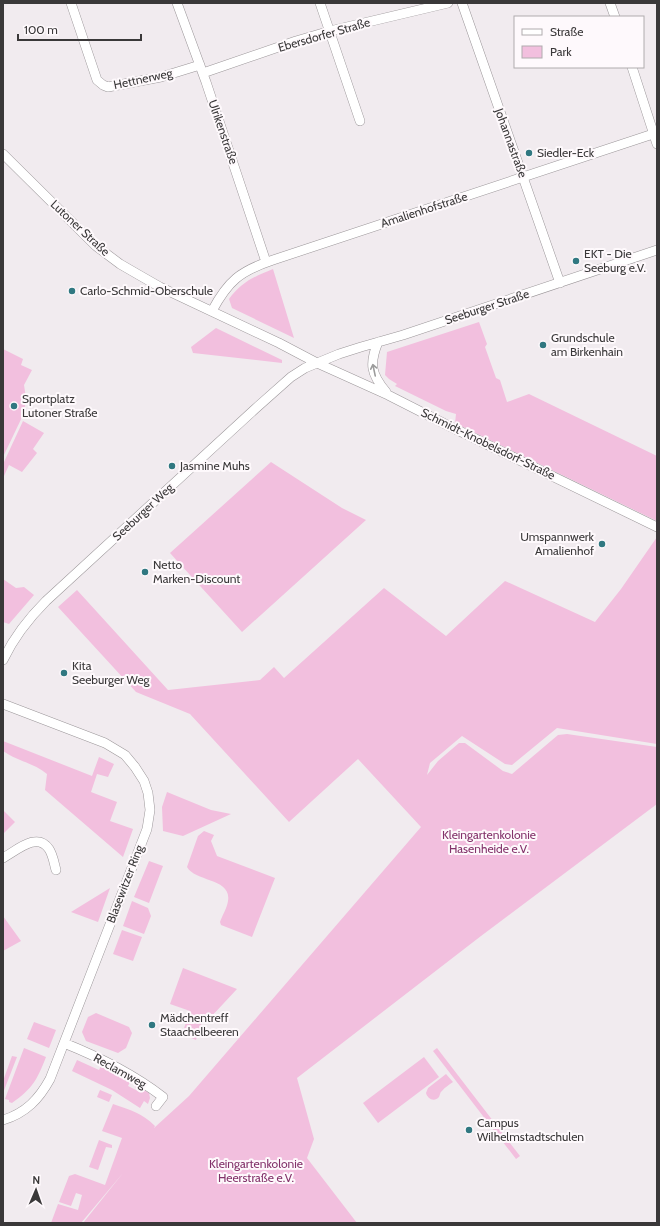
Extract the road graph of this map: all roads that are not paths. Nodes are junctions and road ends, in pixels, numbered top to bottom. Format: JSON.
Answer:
{"nodes":[{"id":1,"x":71,"y":3,"type":"edge"},
{"id":2,"x":177,"y":3,"type":"edge"},
{"id":3,"x":320,"y":3,"type":"edge"},
{"id":4,"x":448,"y":3,"type":"edge"},
{"id":5,"x":462,"y":3,"type":"edge"},
{"id":6,"x":610,"y":3,"type":"edge"},
{"id":7,"x":615,"y":16,"type":"edge"},
{"id":8,"x":330,"y":31,"type":"junction"},
{"id":9,"x":632,"y":68,"type":"edge"},
{"id":10,"x":201,"y":69,"type":"junction"},
{"id":11,"x":360,"y":121,"type":"dead end"},
{"id":12,"x":653,"y":134,"type":"junction"},
{"id":13,"x":657,"y":144,"type":"edge"},
{"id":14,"x":3,"y":154,"type":"edge"},
{"id":15,"x":524,"y":177,"type":"junction"},
{"id":16,"x":657,"y":250,"type":"edge"},
{"id":17,"x":266,"y":262,"type":"junction"},
{"id":18,"x":560,"y":282,"type":"junction"},
{"id":19,"x":212,"y":311,"type":"junction"},
{"id":20,"x":378,"y":342,"type":"junction"},
{"id":21,"x":317,"y":363,"type":"junction"},
{"id":22,"x":388,"y":395,"type":"junction"},
{"id":23,"x":657,"y":527,"type":"edge"},
{"id":24,"x":3,"y":660,"type":"edge"},
{"id":25,"x":3,"y":704,"type":"edge"},
{"id":26,"x":3,"y":858,"type":"edge"},
{"id":27,"x":56,"y":870,"type":"dead end"},
{"id":28,"x":64,"y":1043,"type":"junction"},
{"id":29,"x":156,"y":1106,"type":"dead end"},
{"id":30,"x":3,"y":1120,"type":"edge"}],
"edges":[{"from":1,"to":10,"type":"street","name":"Hettnerweg"},
{"from":2,"to":10,"type":"street","name":"Ulrikenstraße"},
{"from":3,"to":8,"type":"street"},
{"from":4,"to":8,"type":"street","name":"Ebersdorfer Straße"},
{"from":5,"to":15,"type":"street","name":"Johannastraße"},
{"from":6,"to":7,"type":"street"},
{"from":8,"to":10,"type":"street","name":"Ebersdorfer Straße"},
{"from":8,"to":11,"type":"street"},
{"from":9,"to":12,"type":"street"},
{"from":10,"to":17,"type":"street","name":"Ulrikenstraße"},
{"from":12,"to":13,"type":"street"},
{"from":12,"to":15,"type":"street","name":"Amalienhofstraße"},
{"from":14,"to":19,"type":"street","name":"Lutoner Straße"},
{"from":15,"to":17,"type":"street","name":"Amalienhofstraße"},
{"from":15,"to":18,"type":"street","name":"Johannastraße"},
{"from":16,"to":18,"type":"street","name":"Seeburger Straße"},
{"from":17,"to":19,"type":"street","name":"Amalienhofstraße"},
{"from":18,"to":20,"type":"street","name":"Seeburger Straße"},
{"from":19,"to":21,"type":"street","name":"Lutoner Straße"},
{"from":20,"to":21,"type":"street","name":"Seeburger Straße"},
{"from":22,"to":20,"type":"street","one_way":true},
{"from":21,"to":22,"type":"street","name":"Schmidt-Knobelsdorf-Straße"},
{"from":21,"to":24,"type":"street","name":"Seeburger Weg"},
{"from":22,"to":23,"type":"street","name":"Schmidt-Knobelsdorf-Straße"},
{"from":25,"to":28,"type":"street","name":"Blasewitzer Ring"},
{"from":26,"to":27,"type":"street"},
{"from":28,"to":29,"type":"street","name":"Reclamweg"},
{"from":28,"to":30,"type":"street","name":"Blasewitzer Ring"}]}
